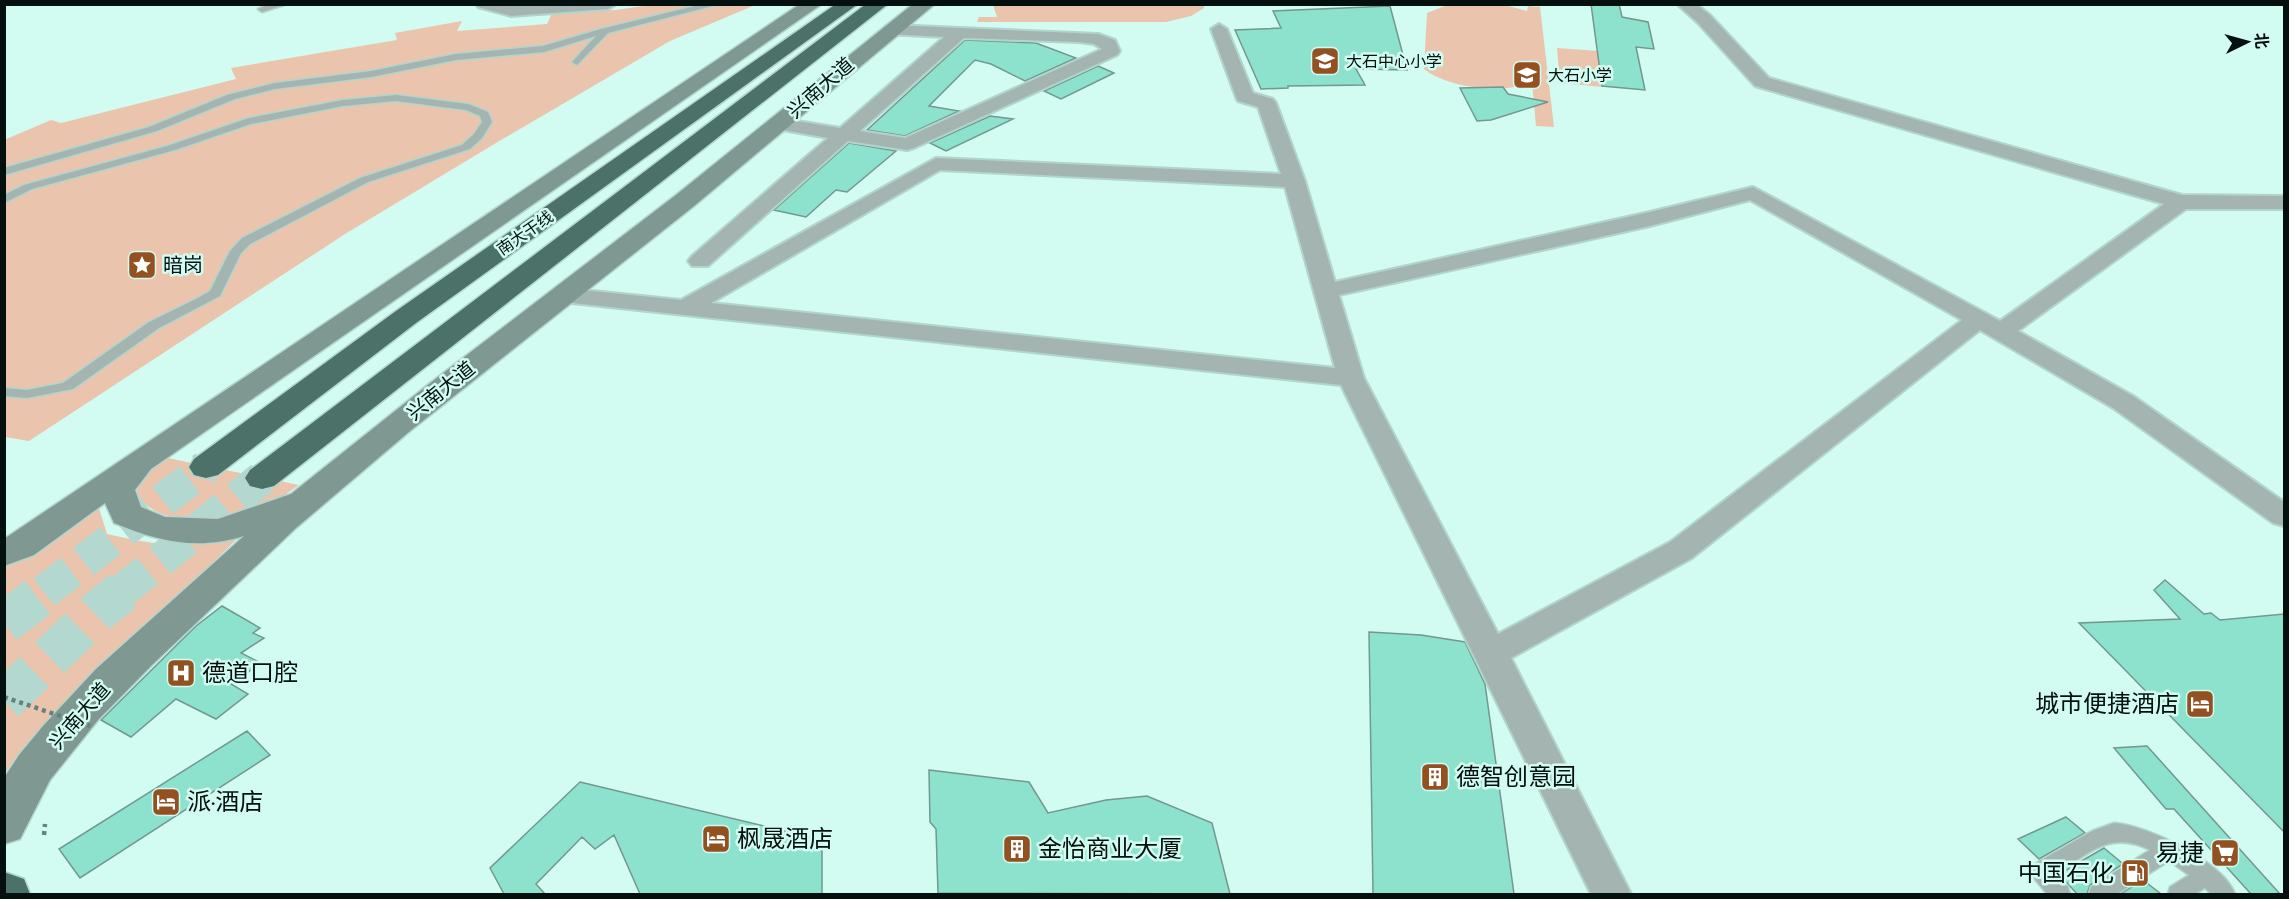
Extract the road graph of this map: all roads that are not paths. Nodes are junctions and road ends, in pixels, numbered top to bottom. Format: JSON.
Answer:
{"nodes":[{"id":1,"x":283,"y":4,"type":"edge"},
{"id":2,"x":608,"y":4,"type":"edge"},
{"id":3,"x":716,"y":4,"type":"edge"},
{"id":4,"x":813,"y":4,"type":"edge"},
{"id":5,"x":849,"y":4,"type":"edge"},
{"id":6,"x":926,"y":4,"type":"edge"},
{"id":7,"x":1685,"y":4,"type":"edge"},
{"id":8,"x":585,"y":5,"type":"edge"},
{"id":9,"x":492,"y":6,"type":"edge"},
{"id":10,"x":541,"y":7,"type":"edge"},
{"id":11,"x":262,"y":9,"type":"dead end"},
{"id":12,"x":886,"y":17,"type":"edge"},
{"id":13,"x":1219,"y":29,"type":"dead end"},
{"id":14,"x":606,"y":31,"type":"junction"},
{"id":15,"x":959,"y":33,"type":"junction"},
{"id":16,"x":577,"y":62,"type":"dead end"},
{"id":17,"x":779,"y":124,"type":"junction"},
{"id":18,"x":846,"y":134,"type":"junction"},
{"id":19,"x":4,"y":172,"type":"edge"},
{"id":20,"x":1294,"y":181,"type":"junction"},
{"id":21,"x":4,"y":200,"type":"edge"},
{"id":22,"x":2181,"y":202,"type":"junction"},
{"id":23,"x":2284,"y":202,"type":"edge"},
{"id":24,"x":700,"y":261,"type":"dead end"},
{"id":25,"x":1326,"y":291,"type":"junction"},
{"id":26,"x":563,"y":295,"type":"junction"},
{"id":27,"x":687,"y":307,"type":"junction"},
{"id":28,"x":1989,"y":325,"type":"junction"},
{"id":29,"x":1351,"y":378,"type":"junction"},
{"id":30,"x":4,"y":392,"type":"edge"},
{"id":31,"x":143,"y":459,"type":"junction"},
{"id":32,"x":206,"y":467,"type":"tunnel mouth"},
{"id":33,"x":262,"y":478,"type":"tunnel mouth"},
{"id":34,"x":315,"y":492,"type":"junction"},
{"id":35,"x":2284,"y":516,"type":"edge"},
{"id":36,"x":4,"y":553,"type":"edge"},
{"id":37,"x":1491,"y":653,"type":"junction"},
{"id":38,"x":4,"y":825,"type":"edge"},
{"id":39,"x":2169,"y":850,"type":"junction"},
{"id":40,"x":2206,"y":875,"type":"junction"},
{"id":41,"x":1611,"y":894,"type":"edge"},
{"id":42,"x":2060,"y":894,"type":"edge"},
{"id":43,"x":2099,"y":894,"type":"edge"},
{"id":44,"x":2178,"y":894,"type":"edge"},
{"id":45,"x":2225,"y":894,"type":"edge"}],
"edges":[{"from":1,"to":11,"type":"lane"},
{"from":2,"to":8,"type":"street"},
{"from":3,"to":14,"type":"lane"},
{"from":4,"to":31,"type":"main road"},
{"from":5,"to":32,"type":"highway","name":"南大干线"},
{"from":6,"to":12,"type":"main road","name":"兴南大道"},
{"from":7,"to":22,"type":"street"},
{"from":8,"to":10,"type":"street"},
{"from":9,"to":10,"type":"street"},
{"from":12,"to":15,"type":"street"},
{"from":12,"to":17,"type":"main road","name":"兴南大道"},
{"from":12,"to":33,"type":"highway","name":"南大干线"},
{"from":13,"to":20,"type":"street"},
{"from":14,"to":16,"type":"lane"},
{"from":14,"to":19,"type":"lane"},
{"from":15,"to":18,"type":"street"},
{"from":15,"to":18,"type":"street"},
{"from":17,"to":18,"type":"street"},
{"from":17,"to":26,"type":"main road","name":"兴南大道"},
{"from":18,"to":24,"type":"street"},
{"from":20,"to":25,"type":"street"},
{"from":20,"to":27,"type":"street"},
{"from":21,"to":30,"type":"lane"},
{"from":22,"to":23,"type":"street"},
{"from":22,"to":28,"type":"street"},
{"from":25,"to":28,"type":"street"},
{"from":25,"to":29,"type":"street"},
{"from":26,"to":27,"type":"street"},
{"from":26,"to":34,"type":"main road","name":"兴南大道"},
{"from":27,"to":29,"type":"street"},
{"from":28,"to":35,"type":"street"},
{"from":28,"to":37,"type":"street"},
{"from":29,"to":37,"type":"street"},
{"from":31,"to":34,"type":"main road"},
{"from":31,"to":36,"type":"main road"},
{"from":34,"to":38,"type":"main road","name":"兴南大道"},
{"from":37,"to":41,"type":"street"},
{"from":39,"to":40,"type":"lane"},
{"from":39,"to":42,"type":"lane"},
{"from":39,"to":43,"type":"lane"},
{"from":40,"to":44,"type":"lane"},
{"from":40,"to":45,"type":"lane"}]}
